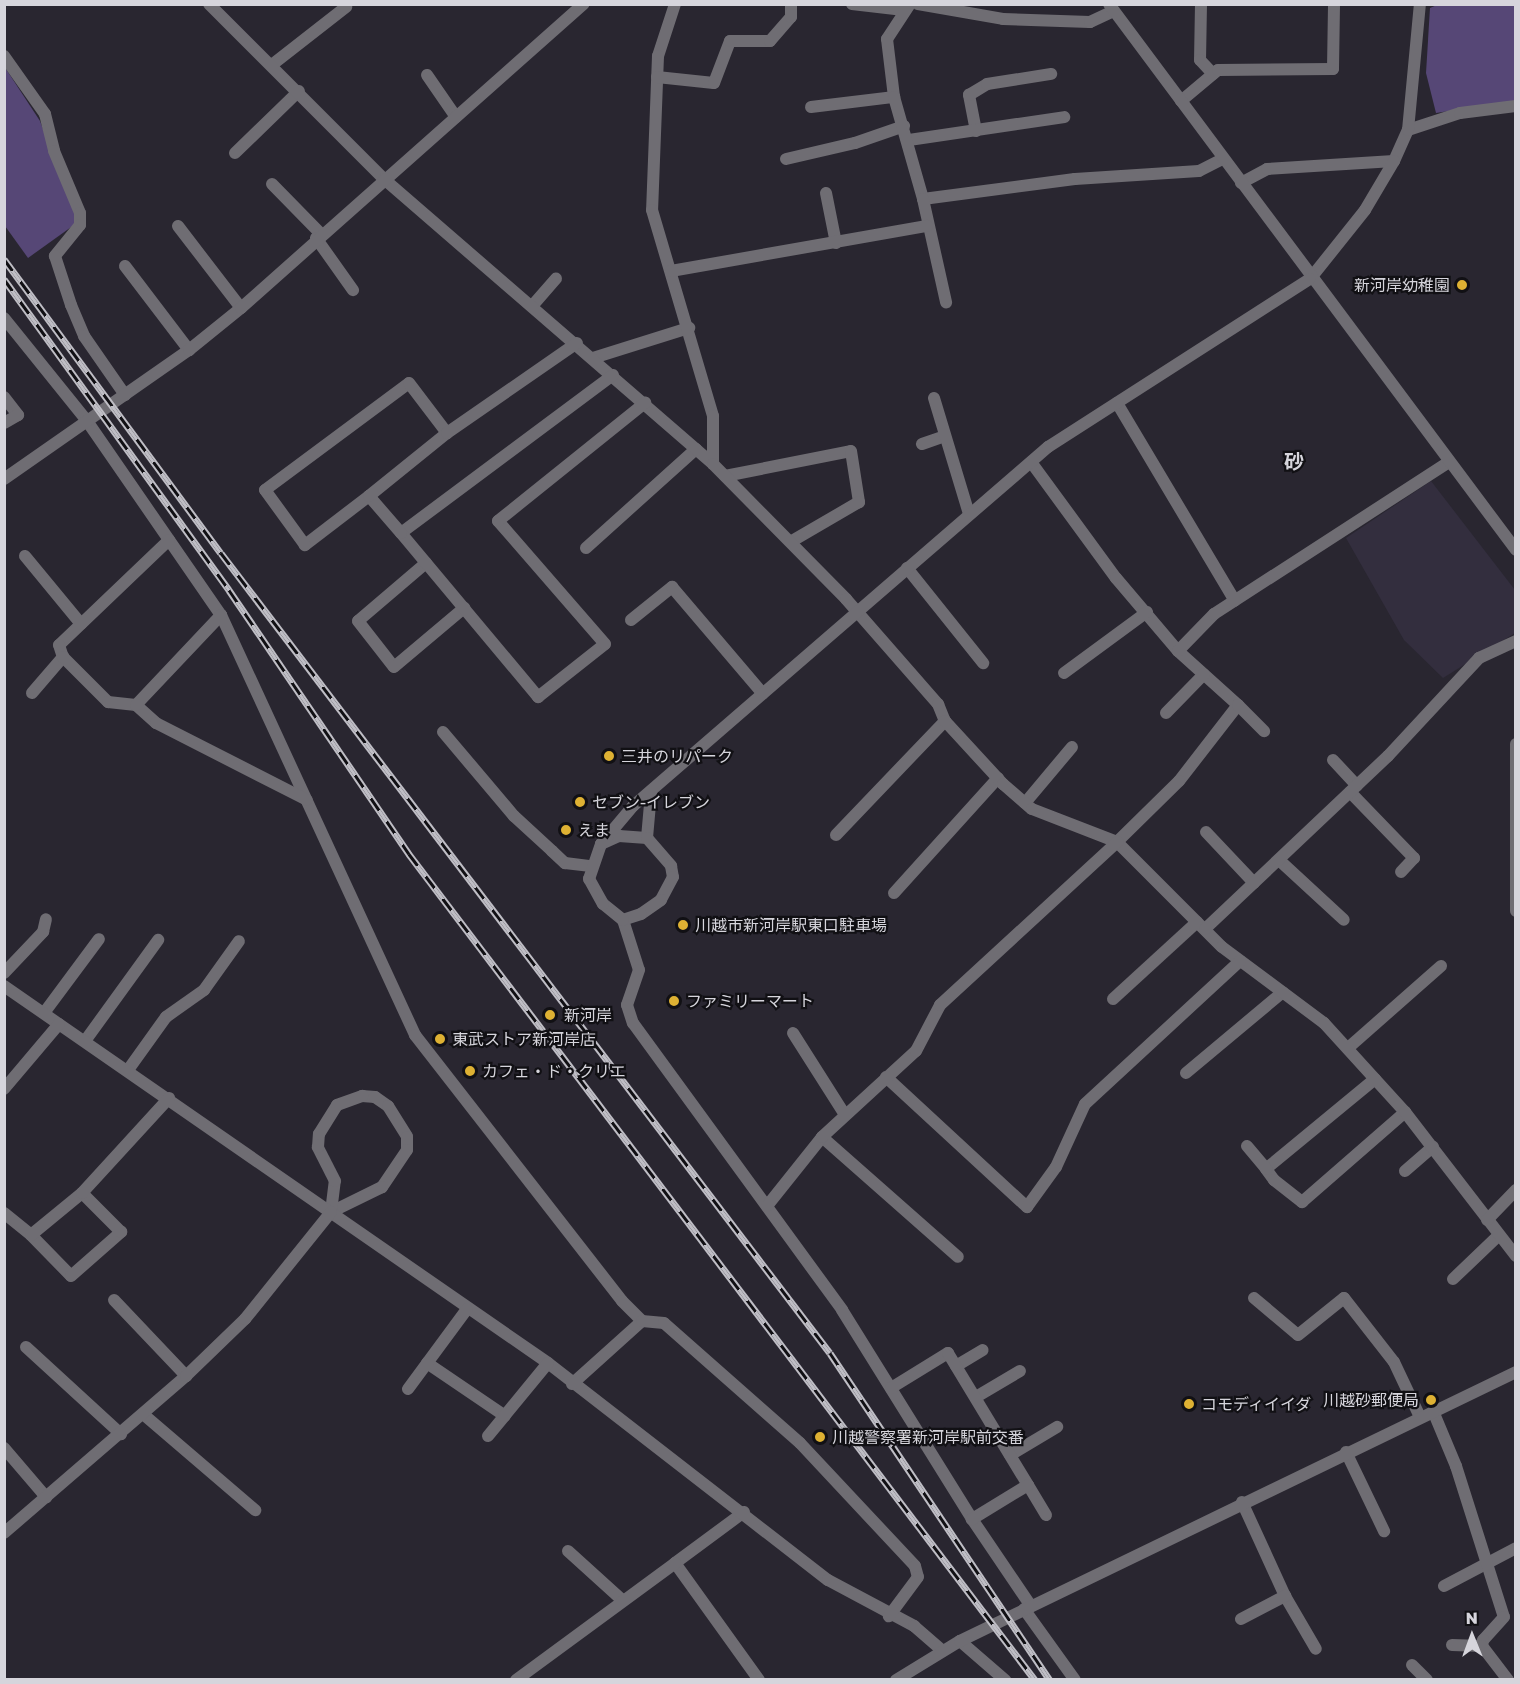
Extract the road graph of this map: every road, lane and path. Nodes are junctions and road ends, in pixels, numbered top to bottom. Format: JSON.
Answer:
{"nodes":[{"id":1,"x":209,"y":4,"type":"edge"},
{"id":2,"x":583,"y":4,"type":"edge"},
{"id":3,"x":675,"y":4,"type":"edge"},
{"id":4,"x":791,"y":4,"type":"edge"},
{"id":5,"x":852,"y":4,"type":"edge"},
{"id":6,"x":918,"y":4,"type":"edge"},
{"id":7,"x":1201,"y":4,"type":"edge"},
{"id":8,"x":1334,"y":4,"type":"edge"},
{"id":9,"x":1420,"y":4,"type":"edge"},
{"id":10,"x":346,"y":7,"type":"dead end"},
{"id":11,"x":907,"y":7,"type":"edge"},
{"id":12,"x":1111,"y":8,"type":"edge"},
{"id":13,"x":4,"y":56,"type":"edge"},
{"id":14,"x":273,"y":64,"type":"junction"},
{"id":15,"x":1052,"y":74,"type":"dead end"},
{"id":16,"x":1213,"y":74,"type":"junction"},
{"id":17,"x":427,"y":75,"type":"dead end"},
{"id":18,"x":657,"y":77,"type":"junction"},
{"id":19,"x":299,"y":91,"type":"junction"},
{"id":20,"x":894,"y":97,"type":"junction"},
{"id":21,"x":1181,"y":101,"type":"junction"},
{"id":22,"x":1515,"y":106,"type":"edge"},
{"id":23,"x":811,"y":108,"type":"dead end"},
{"id":24,"x":456,"y":117,"type":"junction"},
{"id":25,"x":1064,"y":117,"type":"dead end"},
{"id":26,"x":904,"y":126,"type":"junction"},
{"id":27,"x":1408,"y":130,"type":"junction"},
{"id":28,"x":976,"y":131,"type":"junction"},
{"id":29,"x":909,"y":140,"type":"junction"},
{"id":30,"x":234,"y":153,"type":"dead end"},
{"id":31,"x":786,"y":159,"type":"dead end"},
{"id":32,"x":1223,"y":159,"type":"junction"},
{"id":33,"x":1394,"y":161,"type":"junction"},
{"id":34,"x":384,"y":179,"type":"junction"},
{"id":35,"x":1241,"y":183,"type":"junction"},
{"id":36,"x":272,"y":184,"type":"dead end"},
{"id":37,"x":826,"y":193,"type":"dead end"},
{"id":38,"x":923,"y":199,"type":"junction"},
{"id":39,"x":178,"y":226,"type":"dead end"},
{"id":40,"x":927,"y":226,"type":"junction"},
{"id":41,"x":318,"y":236,"type":"junction"},
{"id":42,"x":836,"y":243,"type":"junction"},
{"id":43,"x":125,"y":266,"type":"dead end"},
{"id":44,"x":671,"y":271,"type":"junction"},
{"id":45,"x":556,"y":279,"type":"dead end"},
{"id":46,"x":1310,"y":279,"type":"junction"},
{"id":47,"x":353,"y":290,"type":"dead end"},
{"id":48,"x":946,"y":302,"type":"dead end"},
{"id":49,"x":533,"y":305,"type":"junction"},
{"id":50,"x":241,"y":308,"type":"junction"},
{"id":51,"x":4,"y":318,"type":"edge"},
{"id":52,"x":689,"y":328,"type":"junction"},
{"id":53,"x":577,"y":343,"type":"junction"},
{"id":54,"x":189,"y":350,"type":"junction"},
{"id":55,"x":593,"y":358,"type":"junction"},
{"id":56,"x":613,"y":375,"type":"junction"},
{"id":57,"x":125,"y":395,"type":"junction"},
{"id":58,"x":4,"y":398,"type":"edge"},
{"id":59,"x":934,"y":398,"type":"dead end"},
{"id":60,"x":645,"y":403,"type":"junction"},
{"id":61,"x":1117,"y":403,"type":"junction"},
{"id":62,"x":87,"y":421,"type":"junction"},
{"id":63,"x":4,"y":423,"type":"edge"},
{"id":64,"x":447,"y":433,"type":"junction"},
{"id":65,"x":945,"y":436,"type":"junction"},
{"id":66,"x":922,"y":444,"type":"dead end"},
{"id":67,"x":696,"y":449,"type":"junction"},
{"id":68,"x":1031,"y":462,"type":"junction"},
{"id":69,"x":1449,"y":462,"type":"junction"},
{"id":70,"x":713,"y":465,"type":"junction"},
{"id":71,"x":725,"y":476,"type":"junction"},
{"id":72,"x":4,"y":478,"type":"edge"},
{"id":73,"x":369,"y":496,"type":"junction"},
{"id":74,"x":969,"y":514,"type":"junction"},
{"id":75,"x":401,"y":533,"type":"junction"},
{"id":76,"x":169,"y":540,"type":"junction"},
{"id":77,"x":792,"y":541,"type":"junction"},
{"id":78,"x":586,"y":548,"type":"dead end"},
{"id":79,"x":1515,"y":549,"type":"edge"},
{"id":80,"x":25,"y":556,"type":"dead end"},
{"id":81,"x":426,"y":563,"type":"junction"},
{"id":82,"x":907,"y":568,"type":"junction"},
{"id":83,"x":1235,"y":600,"type":"junction"},
{"id":84,"x":464,"y":609,"type":"junction"},
{"id":85,"x":856,"y":611,"type":"junction"},
{"id":86,"x":1147,"y":612,"type":"junction"},
{"id":87,"x":221,"y":615,"type":"junction"},
{"id":88,"x":632,"y":620,"type":"dead end"},
{"id":89,"x":81,"y":624,"type":"junction"},
{"id":90,"x":1515,"y":641,"type":"edge"},
{"id":91,"x":1178,"y":651,"type":"junction"},
{"id":92,"x":63,"y":657,"type":"junction"},
{"id":93,"x":983,"y":663,"type":"dead end"},
{"id":94,"x":1064,"y":673,"type":"dead end"},
{"id":95,"x":1204,"y":674,"type":"junction"},
{"id":96,"x":32,"y":693,"type":"dead end"},
{"id":97,"x":763,"y":694,"type":"junction"},
{"id":98,"x":136,"y":705,"type":"junction"},
{"id":99,"x":1239,"y":705,"type":"junction"},
{"id":100,"x":1166,"y":713,"type":"dead end"},
{"id":101,"x":945,"y":721,"type":"junction"},
{"id":102,"x":1264,"y":731,"type":"dead end"},
{"id":103,"x":443,"y":732,"type":"dead end"},
{"id":104,"x":1515,"y":744,"type":"edge"},
{"id":105,"x":1072,"y":747,"type":"dead end"},
{"id":106,"x":1333,"y":760,"type":"dead end"},
{"id":107,"x":998,"y":778,"type":"junction"},
{"id":108,"x":1353,"y":789,"type":"junction"},
{"id":109,"x":651,"y":793,"type":"junction"},
{"id":110,"x":307,"y":800,"type":"junction"},
{"id":111,"x":1025,"y":803,"type":"junction"},
{"id":112,"x":1206,"y":832,"type":"dead end"},
{"id":113,"x":836,"y":835,"type":"dead end"},
{"id":114,"x":647,"y":838,"type":"junction"},
{"id":115,"x":1515,"y":839,"type":"edge"},
{"id":116,"x":1117,"y":842,"type":"junction"},
{"id":117,"x":601,"y":844,"type":"junction"},
{"id":118,"x":1278,"y":860,"type":"junction"},
{"id":119,"x":591,"y":866,"type":"junction"},
{"id":120,"x":1401,"y":872,"type":"dead end"},
{"id":121,"x":1254,"y":883,"type":"junction"},
{"id":122,"x":894,"y":893,"type":"dead end"},
{"id":123,"x":1515,"y":911,"type":"edge"},
{"id":124,"x":46,"y":919,"type":"dead end"},
{"id":125,"x":623,"y":920,"type":"junction"},
{"id":126,"x":1344,"y":920,"type":"dead end"},
{"id":127,"x":1201,"y":925,"type":"junction"},
{"id":128,"x":99,"y":939,"type":"dead end"},
{"id":129,"x":158,"y":940,"type":"dead end"},
{"id":130,"x":239,"y":941,"type":"dead end"},
{"id":131,"x":1240,"y":961,"type":"junction"},
{"id":132,"x":1441,"y":966,"type":"dead end"},
{"id":133,"x":4,"y":973,"type":"edge"},
{"id":134,"x":6,"y":991,"type":"edge"},
{"id":135,"x":1283,"y":992,"type":"junction"},
{"id":136,"x":1113,"y":999,"type":"dead end"},
{"id":137,"x":44,"y":1013,"type":"junction"},
{"id":138,"x":59,"y":1024,"type":"junction"},
{"id":139,"x":793,"y":1033,"type":"dead end"},
{"id":140,"x":85,"y":1041,"type":"junction"},
{"id":141,"x":1348,"y":1048,"type":"junction"},
{"id":142,"x":128,"y":1070,"type":"junction"},
{"id":143,"x":1186,"y":1073,"type":"dead end"},
{"id":144,"x":886,"y":1077,"type":"junction"},
{"id":145,"x":1375,"y":1079,"type":"junction"},
{"id":146,"x":4,"y":1089,"type":"edge"},
{"id":147,"x":169,"y":1098,"type":"junction"},
{"id":148,"x":1406,"y":1112,"type":"junction"},
{"id":149,"x":845,"y":1115,"type":"junction"},
{"id":150,"x":822,"y":1137,"type":"junction"},
{"id":151,"x":1247,"y":1146,"type":"dead end"},
{"id":152,"x":1433,"y":1147,"type":"junction"},
{"id":153,"x":1266,"y":1169,"type":"junction"},
{"id":154,"x":1405,"y":1171,"type":"dead end"},
{"id":155,"x":1515,"y":1190,"type":"edge"},
{"id":156,"x":82,"y":1193,"type":"junction"},
{"id":157,"x":767,"y":1206,"type":"junction"},
{"id":158,"x":331,"y":1212,"type":"junction"},
{"id":159,"x":4,"y":1213,"type":"edge"},
{"id":160,"x":1487,"y":1220,"type":"junction"},
{"id":161,"x":31,"y":1235,"type":"junction"},
{"id":162,"x":1498,"y":1236,"type":"junction"},
{"id":163,"x":1515,"y":1256,"type":"edge"},
{"id":164,"x":958,"y":1257,"type":"dead end"},
{"id":165,"x":1453,"y":1279,"type":"dead end"},
{"id":166,"x":1254,"y":1298,"type":"dead end"},
{"id":167,"x":114,"y":1300,"type":"dead end"},
{"id":168,"x":467,"y":1309,"type":"junction"},
{"id":169,"x":642,"y":1321,"type":"junction"},
{"id":170,"x":26,"y":1347,"type":"dead end"},
{"id":171,"x":983,"y":1350,"type":"dead end"},
{"id":172,"x":428,"y":1363,"type":"junction"},
{"id":173,"x":548,"y":1363,"type":"junction"},
{"id":174,"x":956,"y":1366,"type":"junction"},
{"id":175,"x":1020,"y":1371,"type":"dead end"},
{"id":176,"x":1515,"y":1372,"type":"edge"},
{"id":177,"x":186,"y":1376,"type":"junction"},
{"id":178,"x":572,"y":1384,"type":"junction"},
{"id":179,"x":891,"y":1388,"type":"junction"},
{"id":180,"x":408,"y":1389,"type":"dead end"},
{"id":181,"x":976,"y":1397,"type":"junction"},
{"id":182,"x":1433,"y":1411,"type":"junction"},
{"id":183,"x":143,"y":1414,"type":"junction"},
{"id":184,"x":505,"y":1416,"type":"junction"},
{"id":185,"x":1420,"y":1417,"type":"junction"},
{"id":186,"x":1057,"y":1427,"type":"dead end"},
{"id":187,"x":121,"y":1434,"type":"junction"},
{"id":188,"x":488,"y":1436,"type":"dead end"},
{"id":189,"x":4,"y":1448,"type":"edge"},
{"id":190,"x":1346,"y":1452,"type":"junction"},
{"id":191,"x":1010,"y":1455,"type":"junction"},
{"id":192,"x":1028,"y":1485,"type":"junction"},
{"id":193,"x":46,"y":1497,"type":"junction"},
{"id":194,"x":1242,"y":1502,"type":"junction"},
{"id":195,"x":255,"y":1510,"type":"dead end"},
{"id":196,"x":744,"y":1512,"type":"junction"},
{"id":197,"x":1046,"y":1515,"type":"dead end"},
{"id":198,"x":972,"y":1519,"type":"junction"},
{"id":199,"x":1384,"y":1531,"type":"dead end"},
{"id":200,"x":4,"y":1533,"type":"edge"},
{"id":201,"x":1515,"y":1548,"type":"edge"},
{"id":202,"x":568,"y":1551,"type":"dead end"},
{"id":203,"x":675,"y":1563,"type":"junction"},
{"id":204,"x":1486,"y":1564,"type":"junction"},
{"id":205,"x":1444,"y":1586,"type":"dead end"},
{"id":206,"x":1285,"y":1596,"type":"junction"},
{"id":207,"x":622,"y":1600,"type":"junction"},
{"id":208,"x":1028,"y":1608,"type":"junction"},
{"id":209,"x":889,"y":1616,"type":"junction"},
{"id":210,"x":1240,"y":1619,"type":"dead end"},
{"id":211,"x":960,"y":1641,"type":"junction"},
{"id":212,"x":1452,"y":1645,"type":"dead end"},
{"id":213,"x":1482,"y":1646,"type":"junction"},
{"id":214,"x":1316,"y":1649,"type":"dead end"},
{"id":215,"x":942,"y":1650,"type":"junction"},
{"id":216,"x":1412,"y":1665,"type":"dead end"},
{"id":217,"x":516,"y":1680,"type":"edge"},
{"id":218,"x":759,"y":1680,"type":"edge"},
{"id":219,"x":896,"y":1680,"type":"edge"},
{"id":220,"x":1005,"y":1680,"type":"edge"},
{"id":221,"x":1075,"y":1680,"type":"edge"},
{"id":222,"x":1427,"y":1680,"type":"edge"},
{"id":223,"x":1508,"y":1680,"type":"edge"}],
"edges":[{"from":1,"to":14,"type":"street"},
{"from":2,"to":24,"type":"street"},
{"from":3,"to":18,"type":"street"},
{"from":4,"to":18,"type":"street"},
{"from":5,"to":11,"type":"street"},
{"from":6,"to":12,"type":"street"},
{"from":7,"to":16,"type":"street"},
{"from":8,"to":16,"type":"street"},
{"from":9,"to":27,"type":"street"},
{"from":10,"to":14,"type":"street"},
{"from":11,"to":20,"type":"street"},
{"from":12,"to":21,"type":"street"},
{"from":13,"to":57,"type":"street"},
{"from":14,"to":19,"type":"street"},
{"from":15,"to":28,"type":"street"},
{"from":16,"to":21,"type":"street"},
{"from":17,"to":24,"type":"street"},
{"from":18,"to":44,"type":"street"},
{"from":19,"to":30,"type":"street"},
{"from":19,"to":34,"type":"street"},
{"from":20,"to":23,"type":"street"},
{"from":20,"to":26,"type":"street"},
{"from":21,"to":32,"type":"street"},
{"from":22,"to":27,"type":"street"},
{"from":24,"to":34,"type":"street"},
{"from":25,"to":28,"type":"street"},
{"from":26,"to":29,"type":"street"},
{"from":26,"to":31,"type":"street"},
{"from":27,"to":33,"type":"street"},
{"from":28,"to":29,"type":"street"},
{"from":29,"to":38,"type":"street"},
{"from":32,"to":35,"type":"street"},
{"from":32,"to":38,"type":"street"},
{"from":33,"to":35,"type":"street"},
{"from":33,"to":46,"type":"street"},
{"from":34,"to":41,"type":"street"},
{"from":34,"to":49,"type":"street"},
{"from":35,"to":46,"type":"street"},
{"from":36,"to":41,"type":"street"},
{"from":37,"to":42,"type":"street"},
{"from":38,"to":40,"type":"street"},
{"from":39,"to":50,"type":"street"},
{"from":40,"to":42,"type":"street"},
{"from":40,"to":48,"type":"street"},
{"from":41,"to":47,"type":"street"},
{"from":41,"to":50,"type":"street"},
{"from":42,"to":44,"type":"street"},
{"from":43,"to":54,"type":"street"},
{"from":44,"to":52,"type":"street"},
{"from":45,"to":49,"type":"street"},
{"from":46,"to":61,"type":"street"},
{"from":46,"to":69,"type":"street"},
{"from":49,"to":53,"type":"street"},
{"from":50,"to":54,"type":"street"},
{"from":51,"to":62,"type":"street"},
{"from":52,"to":55,"type":"street"},
{"from":52,"to":70,"type":"street"},
{"from":53,"to":55,"type":"street"},
{"from":53,"to":64,"type":"street"},
{"from":54,"to":57,"type":"street"},
{"from":55,"to":56,"type":"street"},
{"from":56,"to":60,"type":"street"},
{"from":56,"to":75,"type":"street"},
{"from":57,"to":62,"type":"street"},
{"from":58,"to":63,"type":"street"},
{"from":59,"to":65,"type":"street"},
{"from":60,"to":67,"type":"street"},
{"from":60,"to":84,"type":"street"},
{"from":61,"to":68,"type":"street"},
{"from":61,"to":83,"type":"street"},
{"from":62,"to":72,"type":"street"},
{"from":62,"to":76,"type":"street"},
{"from":64,"to":73,"type":"street"},
{"from":64,"to":73,"type":"street"},
{"from":65,"to":66,"type":"street"},
{"from":65,"to":74,"type":"street"},
{"from":67,"to":70,"type":"street"},
{"from":67,"to":78,"type":"street"},
{"from":68,"to":74,"type":"street"},
{"from":68,"to":86,"type":"street"},
{"from":69,"to":79,"type":"street"},
{"from":69,"to":83,"type":"street"},
{"from":70,"to":71,"type":"street"},
{"from":71,"to":77,"type":"street"},
{"from":71,"to":77,"type":"street"},
{"from":73,"to":75,"type":"street"},
{"from":74,"to":82,"type":"street"},
{"from":75,"to":81,"type":"street"},
{"from":76,"to":87,"type":"street"},
{"from":76,"to":89,"type":"street"},
{"from":77,"to":85,"type":"street"},
{"from":80,"to":89,"type":"street"},
{"from":81,"to":84,"type":"street"},
{"from":81,"to":84,"type":"street"},
{"from":82,"to":85,"type":"street"},
{"from":82,"to":93,"type":"street"},
{"from":83,"to":91,"type":"street"},
{"from":85,"to":97,"type":"street"},
{"from":85,"to":101,"type":"street"},
{"from":86,"to":91,"type":"street"},
{"from":86,"to":94,"type":"street"},
{"from":87,"to":98,"type":"street"},
{"from":87,"to":110,"type":"street"},
{"from":88,"to":97,"type":"street"},
{"from":89,"to":92,"type":"street"},
{"from":90,"to":108,"type":"street"},
{"from":91,"to":95,"type":"street"},
{"from":92,"to":96,"type":"street"},
{"from":92,"to":98,"type":"street"},
{"from":95,"to":99,"type":"street"},
{"from":95,"to":100,"type":"street"},
{"from":97,"to":109,"type":"street"},
{"from":98,"to":110,"type":"street"},
{"from":99,"to":102,"type":"street"},
{"from":99,"to":116,"type":"street"},
{"from":101,"to":107,"type":"street"},
{"from":101,"to":113,"type":"street"},
{"from":103,"to":119,"type":"street"},
{"from":104,"to":115,"type":"street"},
{"from":105,"to":111,"type":"street"},
{"from":106,"to":108,"type":"street"},
{"from":107,"to":111,"type":"street"},
{"from":107,"to":122,"type":"street"},
{"from":108,"to":118,"type":"street"},
{"from":108,"to":120,"type":"street"},
{"from":109,"to":114,"type":"street"},
{"from":109,"to":117,"type":"street"},
{"from":110,"to":169,"type":"street"},
{"from":111,"to":116,"type":"street"},
{"from":112,"to":121,"type":"street"},
{"from":114,"to":117,"type":"street"},
{"from":114,"to":125,"type":"street"},
{"from":115,"to":123,"type":"street"},
{"from":116,"to":127,"type":"street"},
{"from":116,"to":144,"type":"street"},
{"from":117,"to":119,"type":"street"},
{"from":118,"to":121,"type":"street"},
{"from":118,"to":126,"type":"street"},
{"from":119,"to":125,"type":"street"},
{"from":121,"to":127,"type":"street"},
{"from":124,"to":133,"type":"street"},
{"from":125,"to":157,"type":"street"},
{"from":127,"to":131,"type":"street"},
{"from":127,"to":136,"type":"street"},
{"from":128,"to":137,"type":"street"},
{"from":129,"to":140,"type":"street"},
{"from":130,"to":142,"type":"street"},
{"from":131,"to":135,"type":"street"},
{"from":131,"to":144,"type":"street"},
{"from":132,"to":141,"type":"street"},
{"from":134,"to":137,"type":"street"},
{"from":135,"to":141,"type":"street"},
{"from":135,"to":143,"type":"street"},
{"from":137,"to":138,"type":"street"},
{"from":138,"to":140,"type":"street"},
{"from":138,"to":146,"type":"street"},
{"from":139,"to":149,"type":"street"},
{"from":140,"to":142,"type":"street"},
{"from":141,"to":145,"type":"street"},
{"from":142,"to":147,"type":"street"},
{"from":144,"to":149,"type":"street"},
{"from":145,"to":148,"type":"street"},
{"from":145,"to":153,"type":"street"},
{"from":147,"to":156,"type":"street"},
{"from":147,"to":158,"type":"street"},
{"from":148,"to":152,"type":"street"},
{"from":148,"to":153,"type":"street"},
{"from":149,"to":150,"type":"street"},
{"from":150,"to":157,"type":"street"},
{"from":150,"to":164,"type":"street"},
{"from":151,"to":153,"type":"street"},
{"from":152,"to":154,"type":"street"},
{"from":152,"to":160,"type":"street"},
{"from":155,"to":160,"type":"street"},
{"from":156,"to":161,"type":"street"},
{"from":156,"to":161,"type":"street"},
{"from":157,"to":179,"type":"street"},
{"from":158,"to":158,"type":"street"},
{"from":158,"to":168,"type":"street"},
{"from":158,"to":177,"type":"street"},
{"from":159,"to":161,"type":"street"},
{"from":160,"to":162,"type":"street"},
{"from":162,"to":163,"type":"street"},
{"from":162,"to":165,"type":"street"},
{"from":166,"to":185,"type":"street"},
{"from":167,"to":177,"type":"street"},
{"from":168,"to":172,"type":"street"},
{"from":168,"to":173,"type":"street"},
{"from":169,"to":178,"type":"street"},
{"from":169,"to":209,"type":"street"},
{"from":170,"to":187,"type":"street"},
{"from":171,"to":174,"type":"street"},
{"from":172,"to":180,"type":"street"},
{"from":172,"to":184,"type":"street"},
{"from":173,"to":178,"type":"street"},
{"from":173,"to":184,"type":"street"},
{"from":174,"to":179,"type":"street"},
{"from":174,"to":181,"type":"street"},
{"from":175,"to":181,"type":"street"},
{"from":176,"to":182,"type":"street"},
{"from":177,"to":183,"type":"street"},
{"from":178,"to":196,"type":"street"},
{"from":179,"to":198,"type":"street"},
{"from":181,"to":191,"type":"street"},
{"from":182,"to":185,"type":"street"},
{"from":182,"to":204,"type":"street"},
{"from":183,"to":187,"type":"street"},
{"from":183,"to":195,"type":"street"},
{"from":184,"to":188,"type":"street"},
{"from":185,"to":190,"type":"street"},
{"from":186,"to":191,"type":"street"},
{"from":187,"to":193,"type":"street"},
{"from":189,"to":193,"type":"street"},
{"from":190,"to":194,"type":"street"},
{"from":190,"to":199,"type":"street"},
{"from":191,"to":192,"type":"street"},
{"from":192,"to":197,"type":"street"},
{"from":192,"to":198,"type":"street"},
{"from":193,"to":200,"type":"street"},
{"from":194,"to":206,"type":"street"},
{"from":194,"to":208,"type":"street"},
{"from":196,"to":203,"type":"street"},
{"from":196,"to":209,"type":"street"},
{"from":198,"to":208,"type":"street"},
{"from":201,"to":204,"type":"street"},
{"from":202,"to":207,"type":"street"},
{"from":203,"to":207,"type":"street"},
{"from":203,"to":218,"type":"street"},
{"from":204,"to":205,"type":"street"},
{"from":204,"to":213,"type":"street"},
{"from":206,"to":210,"type":"street"},
{"from":206,"to":214,"type":"street"},
{"from":207,"to":217,"type":"street"},
{"from":208,"to":211,"type":"street"},
{"from":208,"to":221,"type":"street"},
{"from":209,"to":215,"type":"street"},
{"from":211,"to":215,"type":"street"},
{"from":211,"to":220,"type":"street"},
{"from":212,"to":213,"type":"street"},
{"from":213,"to":223,"type":"street"},
{"from":215,"to":219,"type":"street"},
{"from":216,"to":222,"type":"street"}]}
